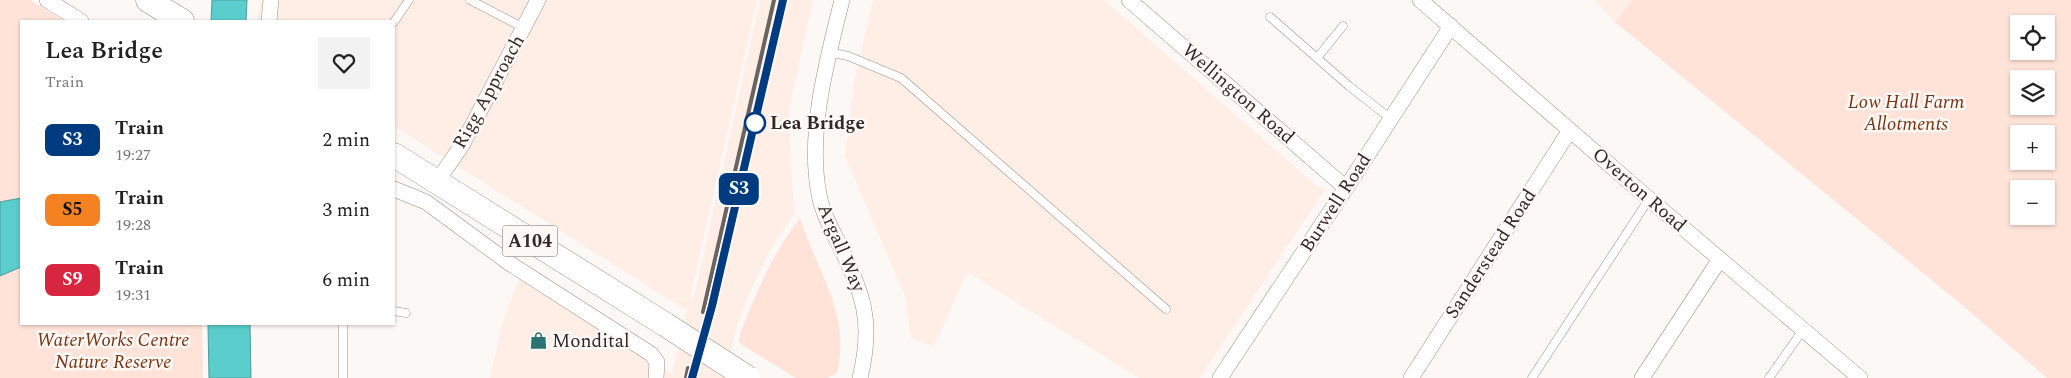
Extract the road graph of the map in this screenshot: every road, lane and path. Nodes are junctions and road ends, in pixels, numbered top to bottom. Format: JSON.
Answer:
{"nodes":[{"id":1,"x":47,"y":0,"type":"edge"},
{"id":2,"x":148,"y":0,"type":"edge"},
{"id":3,"x":271,"y":0,"type":"edge"},
{"id":4,"x":409,"y":0,"type":"edge"},
{"id":5,"x":470,"y":0,"type":"edge"},
{"id":6,"x":538,"y":0,"type":"edge"},
{"id":7,"x":842,"y":0,"type":"edge"},
{"id":8,"x":1129,"y":0,"type":"edge"},
{"id":9,"x":1420,"y":0,"type":"edge"},
{"id":10,"x":1270,"y":17,"type":"dead end"},
{"id":11,"x":79,"y":20,"type":"edge"},
{"id":12,"x":180,"y":20,"type":"edge"},
{"id":13,"x":269,"y":20,"type":"edge"},
{"id":14,"x":395,"y":21,"type":"edge"},
{"id":15,"x":1343,"y":26,"type":"dead end"},
{"id":16,"x":1451,"y":26,"type":"junction"},
{"id":17,"x":524,"y":28,"type":"junction"},
{"id":18,"x":829,"y":52,"type":"junction"},
{"id":19,"x":1317,"y":58,"type":"junction"},
{"id":20,"x":1391,"y":119,"type":"junction"},
{"id":21,"x":1570,"y":130,"type":"junction"},
{"id":22,"x":395,"y":156,"type":"edge"},
{"id":23,"x":436,"y":183,"type":"junction"},
{"id":24,"x":1346,"y":188,"type":"junction"},
{"id":25,"x":395,"y":190,"type":"edge"},
{"id":26,"x":1649,"y":199,"type":"junction"},
{"id":27,"x":1720,"y":260,"type":"junction"},
{"id":28,"x":1166,"y":309,"type":"dead end"},
{"id":29,"x":395,"y":311,"type":"edge"},
{"id":30,"x":406,"y":313,"type":"dead end"},
{"id":31,"x":343,"y":325,"type":"edge"},
{"id":32,"x":1803,"y":330,"type":"junction"},
{"id":33,"x":343,"y":378,"type":"edge"},
{"id":34,"x":656,"y":378,"type":"edge"},
{"id":35,"x":748,"y":378,"type":"edge"},
{"id":36,"x":860,"y":378,"type":"edge"},
{"id":37,"x":1220,"y":378,"type":"edge"},
{"id":38,"x":1411,"y":378,"type":"edge"},
{"id":39,"x":1532,"y":378,"type":"edge"},
{"id":40,"x":1642,"y":378,"type":"edge"},
{"id":41,"x":1769,"y":378,"type":"edge"},
{"id":42,"x":1860,"y":378,"type":"edge"}],
"edges":[{"from":1,"to":11,"type":"street"},
{"from":2,"to":12,"type":"main road"},
{"from":3,"to":13,"type":"street"},
{"from":4,"to":14,"type":"lane"},
{"from":5,"to":17,"type":"lane"},
{"from":6,"to":17,"type":"street","name":"Rigg Approach"},
{"from":7,"to":18,"type":"street","name":"Argall Way"},
{"from":8,"to":24,"type":"street","name":"Wellington Road"},
{"from":9,"to":16,"type":"street","name":"Overton Road"},
{"from":10,"to":19,"type":"lane"},
{"from":15,"to":19,"type":"lane"},
{"from":16,"to":20,"type":"street","name":"Burwell Road"},
{"from":16,"to":21,"type":"street","name":"Overton Road"},
{"from":17,"to":23,"type":"street","name":"Rigg Approach"},
{"from":18,"to":28,"type":"lane"},
{"from":18,"to":36,"type":"street","name":"Argall Way"},
{"from":19,"to":20,"type":"lane"},
{"from":20,"to":24,"type":"street","name":"Burwell Road"},
{"from":21,"to":26,"type":"street","name":"Overton Road"},
{"from":21,"to":38,"type":"street","name":"Sanderstead Road"},
{"from":22,"to":23,"type":"main road","number":"A104"},
{"from":23,"to":35,"type":"main road","number":"A104","bridge":true},
{"from":24,"to":37,"type":"street","name":"Burwell Road"},
{"from":25,"to":34,"type":"street"},
{"from":26,"to":27,"type":"street","name":"Overton Road"},
{"from":26,"to":39,"type":"lane"},
{"from":27,"to":32,"type":"street","name":"Overton Road"},
{"from":27,"to":40,"type":"street"},
{"from":29,"to":30,"type":"lane"},
{"from":31,"to":33,"type":"lane"},
{"from":32,"to":41,"type":"lane"},
{"from":32,"to":42,"type":"street","name":"Overton Road"}]}
